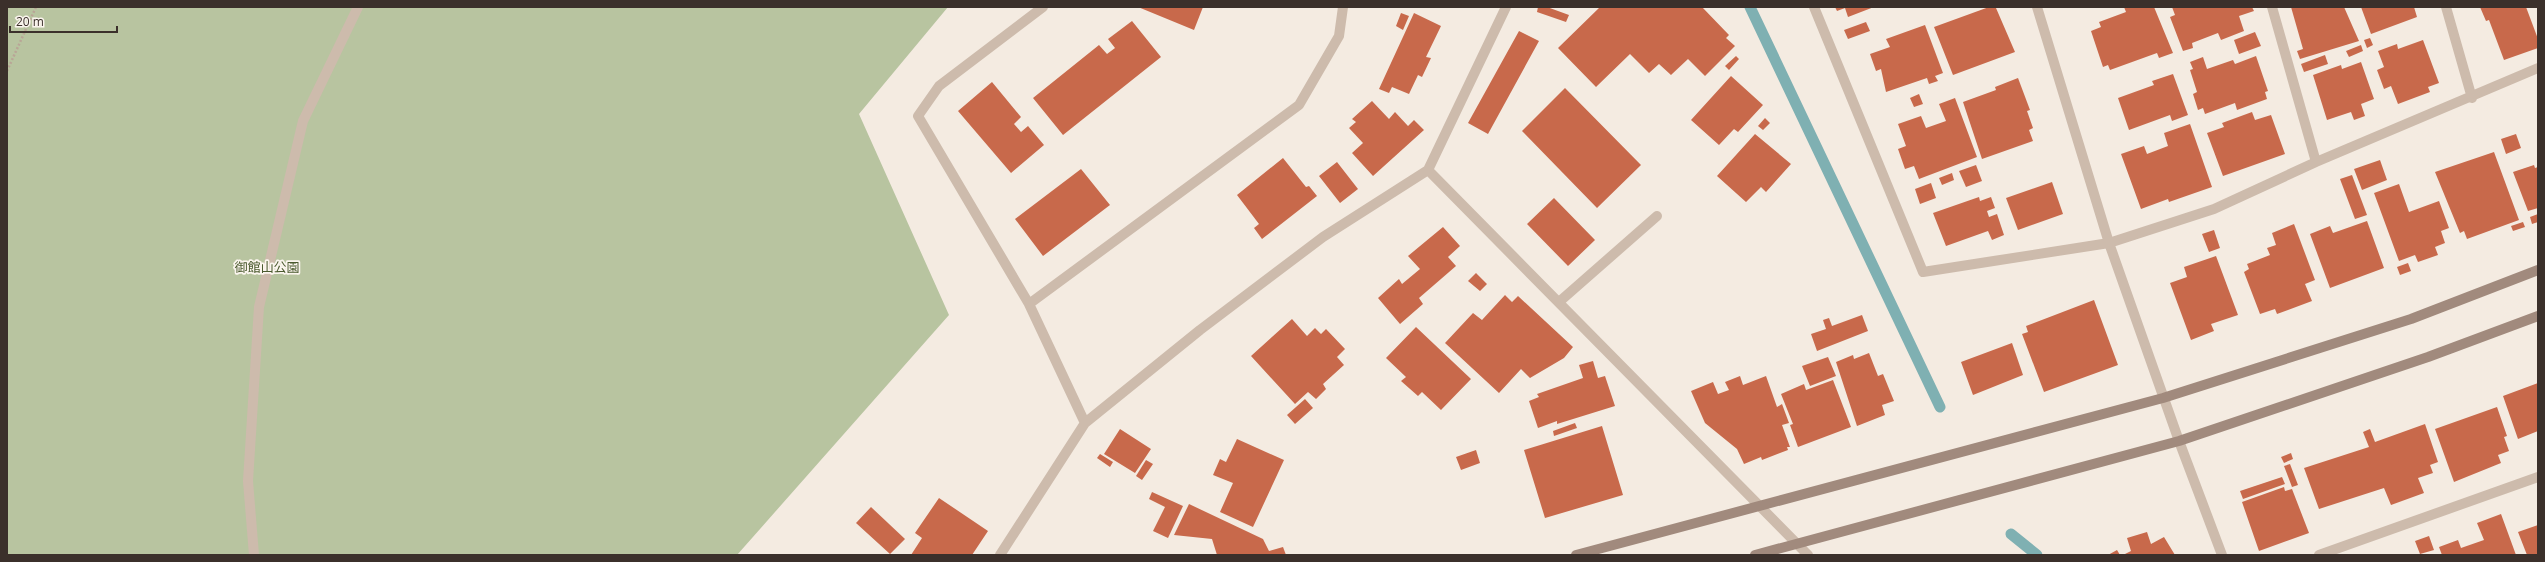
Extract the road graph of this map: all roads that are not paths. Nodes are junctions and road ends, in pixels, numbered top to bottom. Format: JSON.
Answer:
{"nodes":[{"id":1,"x":358,"y":7,"type":"edge"},
{"id":2,"x":1043,"y":7,"type":"edge"},
{"id":3,"x":1343,"y":7,"type":"edge"},
{"id":4,"x":1506,"y":7,"type":"edge"},
{"id":5,"x":1814,"y":7,"type":"edge"},
{"id":6,"x":2037,"y":7,"type":"edge"},
{"id":7,"x":2272,"y":7,"type":"edge"},
{"id":8,"x":2446,"y":7,"type":"edge"},
{"id":9,"x":2538,"y":68,"type":"edge"},
{"id":10,"x":2472,"y":98,"type":"junction"},
{"id":11,"x":2316,"y":162,"type":"junction"},
{"id":12,"x":1428,"y":170,"type":"junction"},
{"id":13,"x":1656,"y":216,"type":"dead end"},
{"id":14,"x":2109,"y":243,"type":"junction"},
{"id":15,"x":2538,"y":270,"type":"edge"},
{"id":16,"x":1559,"y":302,"type":"junction"},
{"id":17,"x":1029,"y":304,"type":"junction"},
{"id":18,"x":2538,"y":316,"type":"edge"},
{"id":19,"x":2163,"y":398,"type":"junction"},
{"id":20,"x":1085,"y":423,"type":"junction"},
{"id":21,"x":2178,"y":441,"type":"junction"},
{"id":22,"x":2538,"y":477,"type":"edge"},
{"id":23,"x":1761,"y":505,"type":"junction"},
{"id":24,"x":1799,"y":544,"type":"junction"},
{"id":25,"x":254,"y":555,"type":"edge"},
{"id":26,"x":1000,"y":555,"type":"edge"},
{"id":27,"x":1576,"y":555,"type":"edge"},
{"id":28,"x":1755,"y":555,"type":"edge"},
{"id":29,"x":1808,"y":555,"type":"edge"},
{"id":30,"x":2222,"y":555,"type":"edge"},
{"id":31,"x":2319,"y":555,"type":"edge"}],
"edges":[{"from":1,"to":25,"type":"street"},
{"from":2,"to":17,"type":"street"},
{"from":3,"to":17,"type":"street"},
{"from":4,"to":12,"type":"street"},
{"from":5,"to":14,"type":"street"},
{"from":6,"to":14,"type":"street"},
{"from":7,"to":11,"type":"street"},
{"from":8,"to":10,"type":"street"},
{"from":9,"to":10,"type":"street"},
{"from":10,"to":11,"type":"street"},
{"from":11,"to":14,"type":"street"},
{"from":12,"to":16,"type":"street"},
{"from":12,"to":20,"type":"street"},
{"from":13,"to":16,"type":"street"},
{"from":14,"to":19,"type":"street"},
{"from":15,"to":19,"type":"street"},
{"from":16,"to":23,"type":"street"},
{"from":17,"to":20,"type":"street"},
{"from":18,"to":21,"type":"street"},
{"from":19,"to":21,"type":"street"},
{"from":19,"to":23,"type":"street"},
{"from":20,"to":26,"type":"street"},
{"from":21,"to":24,"type":"street"},
{"from":21,"to":30,"type":"street"},
{"from":22,"to":31,"type":"street"},
{"from":23,"to":24,"type":"street"},
{"from":23,"to":27,"type":"street"},
{"from":24,"to":28,"type":"street"},
{"from":24,"to":29,"type":"street"}]}
